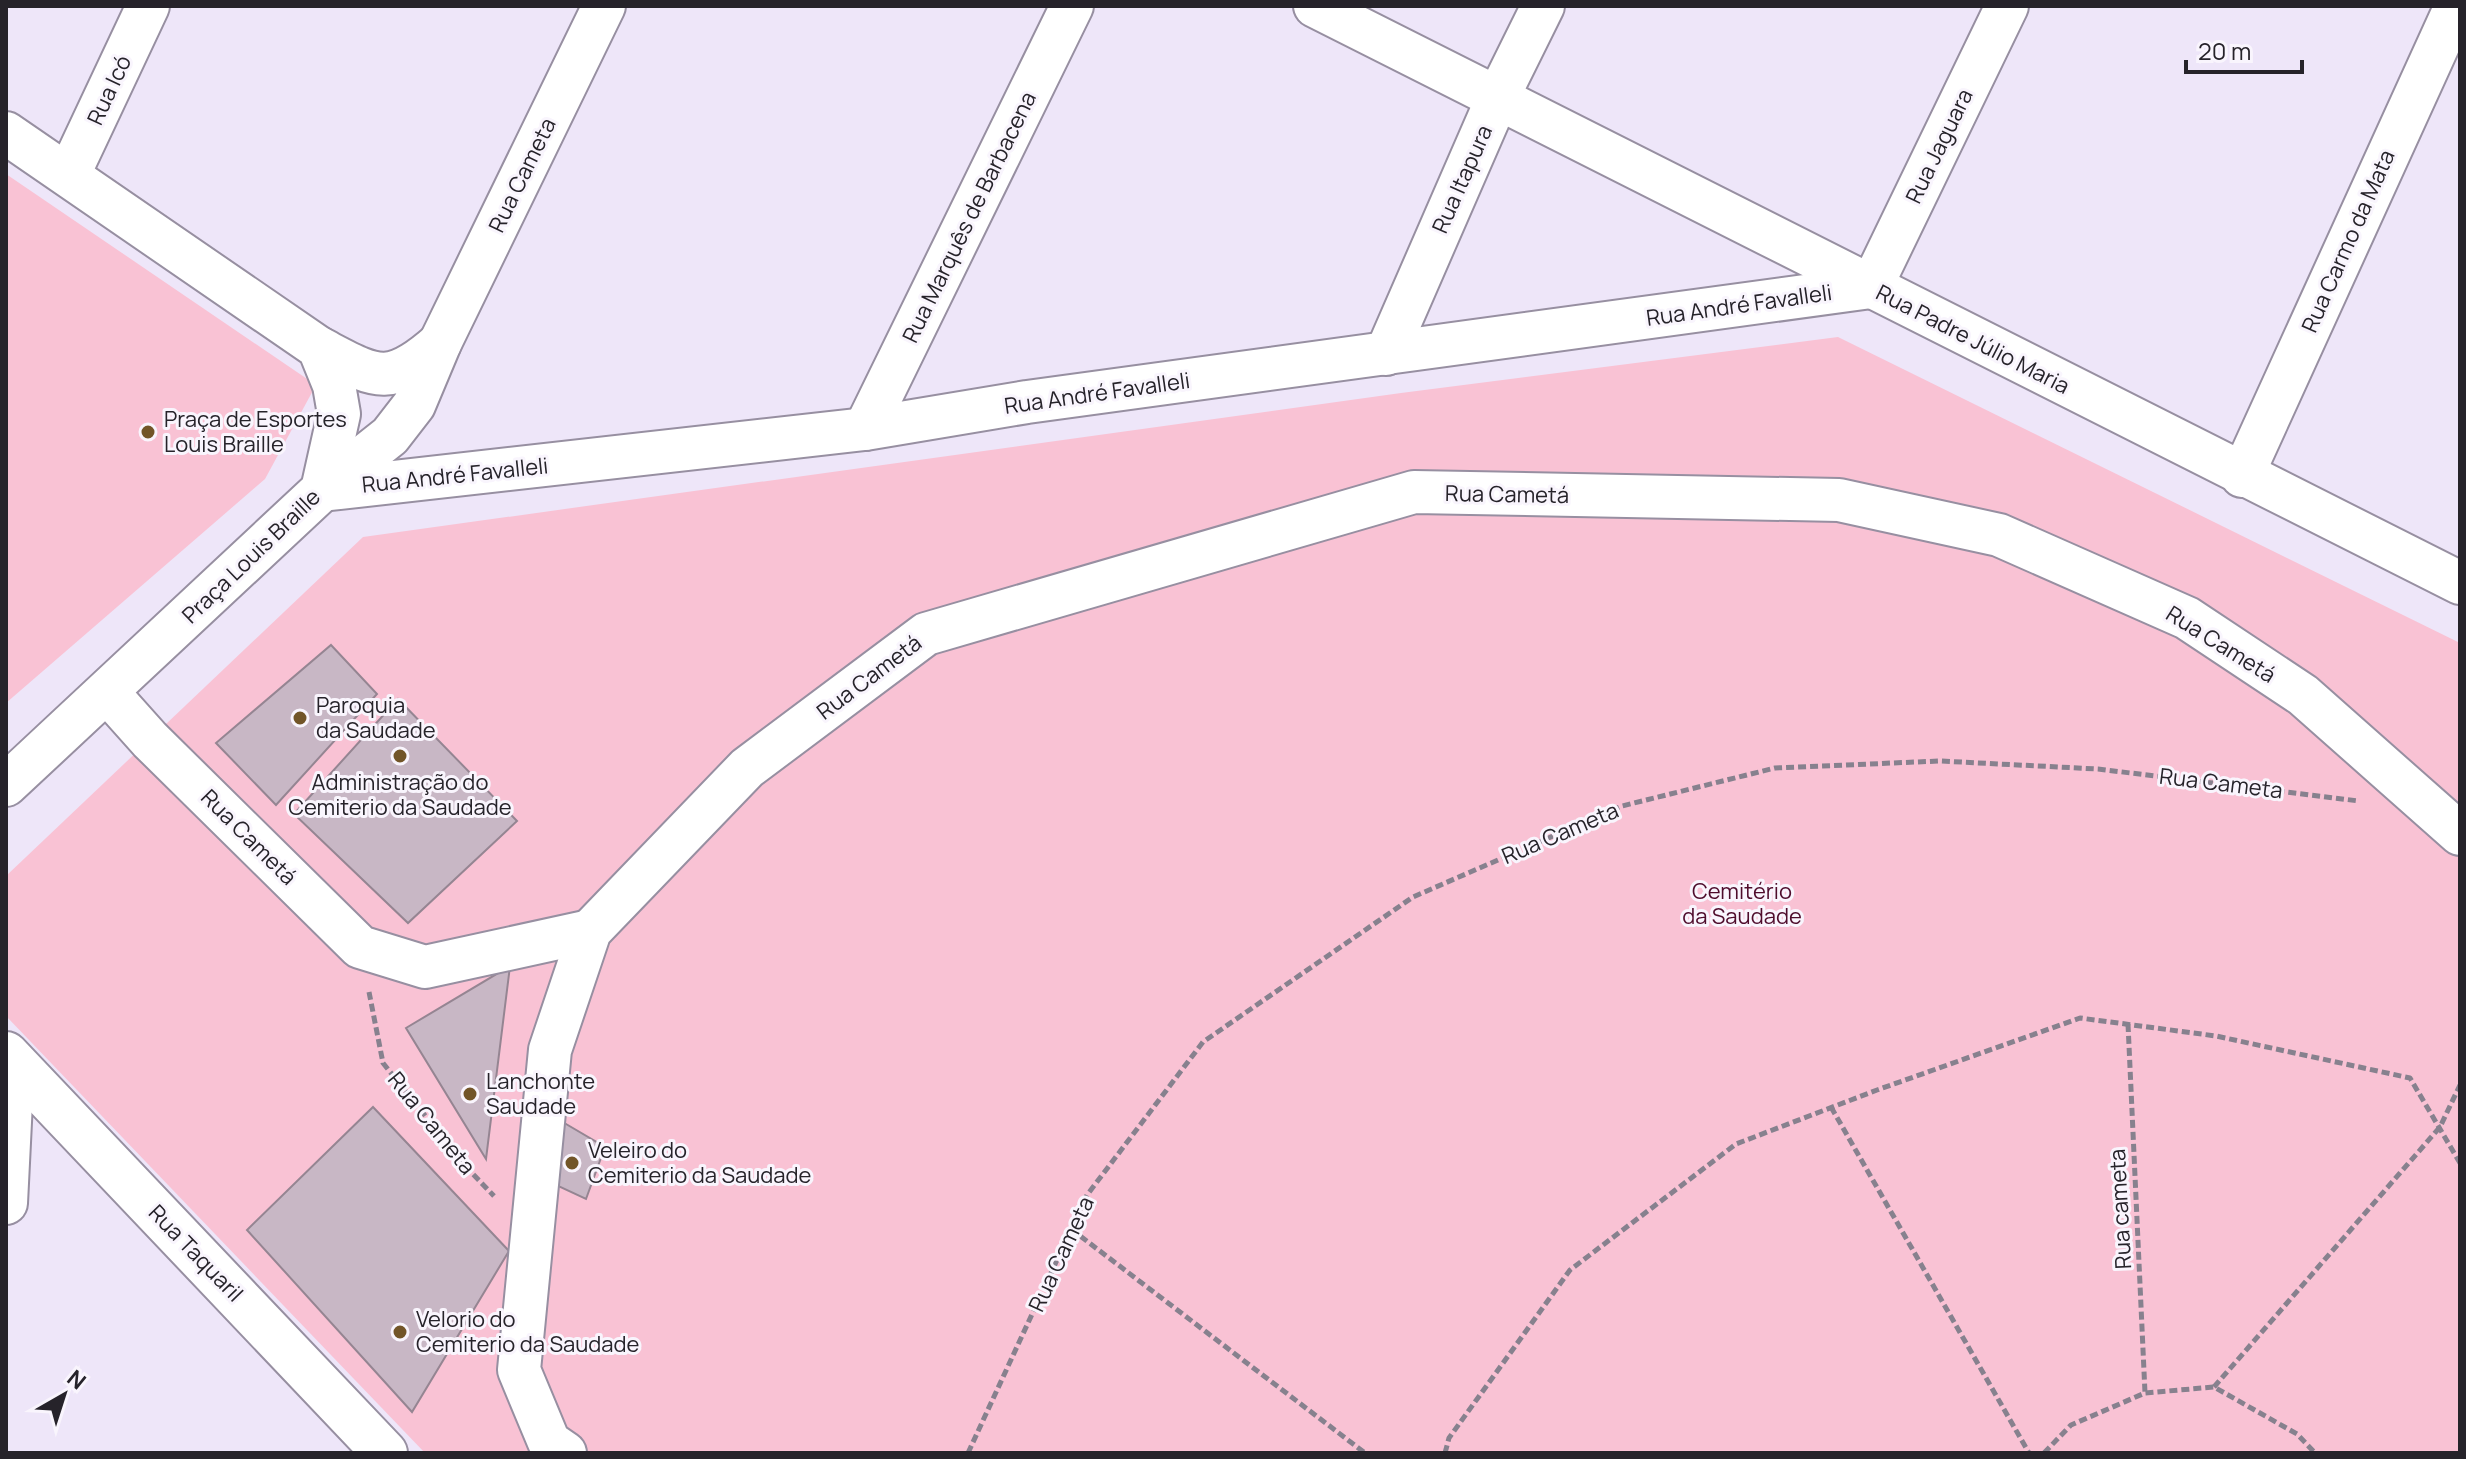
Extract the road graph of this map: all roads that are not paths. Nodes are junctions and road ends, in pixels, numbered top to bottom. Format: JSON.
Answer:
{"nodes":[{"id":1,"x":148,"y":6,"type":"edge"},
{"id":2,"x":604,"y":6,"type":"edge"},
{"id":3,"x":1072,"y":6,"type":"edge"},
{"id":4,"x":1315,"y":6,"type":"edge"},
{"id":5,"x":1543,"y":6,"type":"edge"},
{"id":6,"x":2007,"y":6,"type":"edge"},
{"id":7,"x":2456,"y":6,"type":"edge"},
{"id":8,"x":1498,"y":97,"type":"junction"},
{"id":9,"x":6,"y":133,"type":"edge"},
{"id":10,"x":69,"y":174,"type":"junction"},
{"id":11,"x":1871,"y":287,"type":"junction"},
{"id":12,"x":440,"y":343,"type":"junction"},
{"id":13,"x":319,"y":348,"type":"junction"},
{"id":14,"x":1386,"y":354,"type":"junction"},
{"id":15,"x":865,"y":429,"type":"junction"},
{"id":16,"x":2242,"y":476,"type":"junction"},
{"id":17,"x":322,"y":490,"type":"junction"},
{"id":18,"x":2460,"y":583,"type":"edge"},
{"id":19,"x":108,"y":693,"type":"junction"},
{"id":20,"x":6,"y":785,"type":"edge"},
{"id":21,"x":2460,"y":834,"type":"edge"},
{"id":22,"x":590,"y":931,"type":"junction"},
{"id":23,"x":9,"y":1058,"type":"edge"},
{"id":24,"x":6,"y":1203,"type":"edge"},
{"id":25,"x":366,"y":1443,"type":"edge"},
{"id":26,"x":565,"y":1453,"type":"edge"}],
"edges":[{"from":1,"to":10,"type":"street","name":"Rua Icó"},
{"from":2,"to":12,"type":"street","name":"Rua Cameta"},
{"from":3,"to":15,"type":"street","name":"Rua Marquês de Barbacena"},
{"from":4,"to":8,"type":"street","name":"Rua Padre Júlio Maria"},
{"from":5,"to":8,"type":"street","name":"Rua Itapura"},
{"from":6,"to":11,"type":"street","name":"Rua Jaguara"},
{"from":7,"to":16,"type":"street","name":"Rua Carmo da Mata"},
{"from":8,"to":11,"type":"street","name":"Rua Padre Júlio Maria"},
{"from":8,"to":14,"type":"street","name":"Rua Itapura"},
{"from":9,"to":10,"type":"street"},
{"from":10,"to":13,"type":"street"},
{"from":11,"to":14,"type":"street","name":"Rua André Favalleli"},
{"from":11,"to":16,"type":"street","name":"Rua Padre Júlio Maria"},
{"from":12,"to":13,"type":"street","name":"Rua Cameta"},
{"from":12,"to":17,"type":"street","name":"Rua Cameta"},
{"from":13,"to":17,"type":"street","name":"Praça Louis Braille"},
{"from":14,"to":15,"type":"street","name":"Rua André Favalleli"},
{"from":15,"to":17,"type":"street","name":"Rua André Favalleli"},
{"from":16,"to":18,"type":"street","name":"Rua Padre Júlio Maria"},
{"from":17,"to":19,"type":"street","name":"Praça Louis Braille"},
{"from":19,"to":20,"type":"street","name":"Praça Louis Braille"},
{"from":19,"to":22,"type":"street","name":"Rua Cametá"},
{"from":21,"to":22,"type":"street","name":"Rua Cametá"},
{"from":22,"to":26,"type":"street","name":"Rua Cametá"},
{"from":23,"to":24,"type":"street"},
{"from":23,"to":25,"type":"street","name":"Rua Taquaril"}]}
